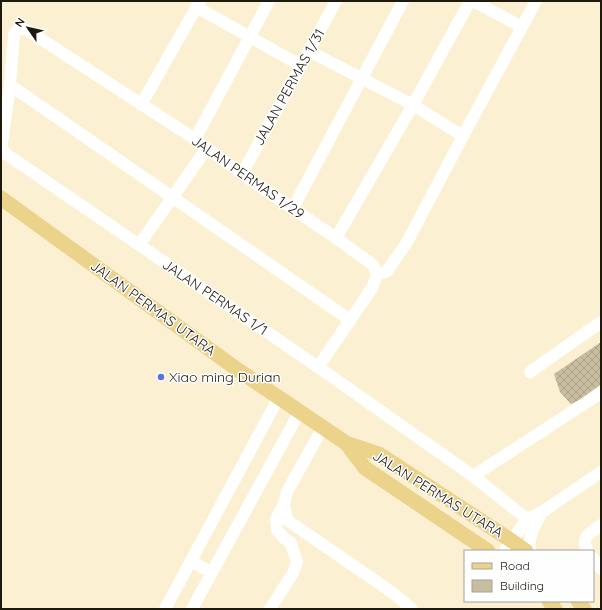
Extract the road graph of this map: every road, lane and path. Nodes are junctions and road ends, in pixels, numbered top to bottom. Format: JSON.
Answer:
{"nodes":[{"id":1,"x":269,"y":1,"type":"edge"},
{"id":2,"x":336,"y":1,"type":"edge"},
{"id":3,"x":403,"y":1,"type":"edge"},
{"id":4,"x":471,"y":1,"type":"edge"},
{"id":5,"x":536,"y":1,"type":"edge"},
{"id":6,"x":198,"y":4,"type":"edge"},
{"id":7,"x":522,"y":27,"type":"junction"},
{"id":8,"x":19,"y":28,"type":"joint"},
{"id":9,"x":250,"y":37,"type":"junction"},
{"id":10,"x":309,"y":50,"type":"junction"},
{"id":11,"x":300,"y":65,"type":"junction"},
{"id":12,"x":362,"y":78,"type":"junction"},
{"id":13,"x":10,"y":85,"type":"junction"},
{"id":14,"x":413,"y":104,"type":"junction"},
{"id":15,"x":141,"y":105,"type":"junction"},
{"id":16,"x":463,"y":136,"type":"junction"},
{"id":17,"x":195,"y":139,"type":"junction"},
{"id":18,"x":207,"y":148,"type":"junction"},
{"id":19,"x":242,"y":174,"type":"junction"},
{"id":20,"x":172,"y":197,"type":"junction"},
{"id":21,"x":1,"y":198,"type":"edge"},
{"id":22,"x":293,"y":208,"type":"junction"},
{"id":23,"x":336,"y":238,"type":"junction"},
{"id":24,"x":139,"y":245,"type":"junction"},
{"id":25,"x":377,"y":275,"type":"junction"},
{"id":26,"x":350,"y":320,"type":"junction"},
{"id":27,"x":601,"y":322,"type":"edge"},
{"id":28,"x":318,"y":367,"type":"junction"},
{"id":29,"x":530,"y":372,"type":"dead end"},
{"id":30,"x":601,"y":393,"type":"edge"},
{"id":31,"x":279,"y":397,"type":"junction"},
{"id":32,"x":300,"y":411,"type":"junction"},
{"id":33,"x":323,"y":427,"type":"junction"},
{"id":34,"x":346,"y":443,"type":"junction"},
{"id":35,"x":601,"y":472,"type":"edge"},
{"id":36,"x":473,"y":476,"type":"junction"},
{"id":37,"x":284,"y":504,"type":"junction"},
{"id":38,"x":542,"y":512,"type":"junction"},
{"id":39,"x":527,"y":519,"type":"junction"},
{"id":40,"x":601,"y":525,"type":"edge"},
{"id":41,"x":509,"y":546,"type":"edge"},
{"id":42,"x":487,"y":550,"type":"edge"},
{"id":43,"x":523,"y":550,"type":"edge"},
{"id":44,"x":530,"y":550,"type":"edge"},
{"id":45,"x":587,"y":550,"type":"edge"},
{"id":46,"x":594,"y":559,"type":"edge"},
{"id":47,"x":191,"y":561,"type":"junction"},
{"id":48,"x":601,"y":569,"type":"edge"},
{"id":49,"x":212,"y":573,"type":"junction"},
{"id":50,"x":165,"y":609,"type":"edge"},
{"id":51,"x":192,"y":609,"type":"edge"},
{"id":52,"x":270,"y":609,"type":"edge"},
{"id":53,"x":412,"y":609,"type":"edge"}],
"edges":[{"from":1,"to":9,"type":"street"},
{"from":2,"to":10,"type":"street","name":"JALAN PERMAS 1/31"},
{"from":3,"to":12,"type":"street"},
{"from":4,"to":7,"type":"street"},
{"from":4,"to":14,"type":"street"},
{"from":5,"to":7,"type":"street"},
{"from":6,"to":9,"type":"street"},
{"from":6,"to":15,"type":"street"},
{"from":7,"to":16,"type":"street"},
{"from":8,"to":13,"type":"street","name":"JALAN PERMAS 1/1"},
{"from":8,"to":15,"type":"street","name":"JALAN PERMAS 1/29"},
{"from":9,"to":11,"type":"street"},
{"from":9,"to":17,"type":"street"},
{"from":10,"to":11,"type":"street","name":"JALAN PERMAS 1/31"},
{"from":10,"to":12,"type":"street"},
{"from":11,"to":19,"type":"street","name":"JALAN PERMAS 1/31"},
{"from":12,"to":14,"type":"street"},
{"from":12,"to":22,"type":"street"},
{"from":13,"to":20,"type":"street"},
{"from":13,"to":24,"type":"street","name":"JALAN PERMAS 1/1"},
{"from":14,"to":16,"type":"street"},
{"from":14,"to":23,"type":"street"},
{"from":15,"to":17,"type":"street","name":"JALAN PERMAS 1/29"},
{"from":16,"to":25,"type":"street"},
{"from":17,"to":18,"type":"street","name":"JALAN PERMAS 1/29"},
{"from":18,"to":19,"type":"street","name":"JALAN PERMAS 1/29"},
{"from":18,"to":20,"type":"street"},
{"from":19,"to":22,"type":"street","name":"JALAN PERMAS 1/29"},
{"from":20,"to":24,"type":"street"},
{"from":20,"to":26,"type":"street"},
{"from":21,"to":31,"type":"main road","name":"JALAN PERMAS UTARA"},
{"from":22,"to":23,"type":"street","name":"JALAN PERMAS 1/29"},
{"from":23,"to":25,"type":"street","name":"JALAN PERMAS 1/29"},
{"from":24,"to":28,"type":"street","name":"JALAN PERMAS 1/1"},
{"from":25,"to":26,"type":"street"},
{"from":26,"to":28,"type":"street"},
{"from":27,"to":29,"type":"street"},
{"from":28,"to":36,"type":"street","name":"JALAN PERMAS 1/1"},
{"from":30,"to":36,"type":"street"},
{"from":31,"to":32,"type":"main road","name":"JALAN PERMAS UTARA"},
{"from":31,"to":47,"type":"street"},
{"from":32,"to":33,"type":"main road","name":"JALAN PERMAS UTARA"},
{"from":32,"to":49,"type":"street"},
{"from":33,"to":34,"type":"main road","name":"JALAN PERMAS UTARA"},
{"from":33,"to":37,"type":"street"},
{"from":34,"to":41,"type":"main road","name":"JALAN PERMAS UTARA"},
{"from":34,"to":42,"type":"main road","name":"JALAN PERMAS UTARA"},
{"from":35,"to":38,"type":"street"},
{"from":36,"to":39,"type":"street","name":"JALAN PERMAS 1/1"},
{"from":37,"to":52,"type":"street"},
{"from":37,"to":53,"type":"street"},
{"from":38,"to":39,"type":"street"},
{"from":38,"to":44,"type":"street"},
{"from":39,"to":41,"type":"street"},
{"from":40,"to":45,"type":"street"},
{"from":41,"to":43,"type":"main road","name":"JALAN PERMAS UTARA"},
{"from":46,"to":48,"type":"street"},
{"from":47,"to":49,"type":"street"},
{"from":47,"to":50,"type":"street"},
{"from":49,"to":51,"type":"street"}]}
